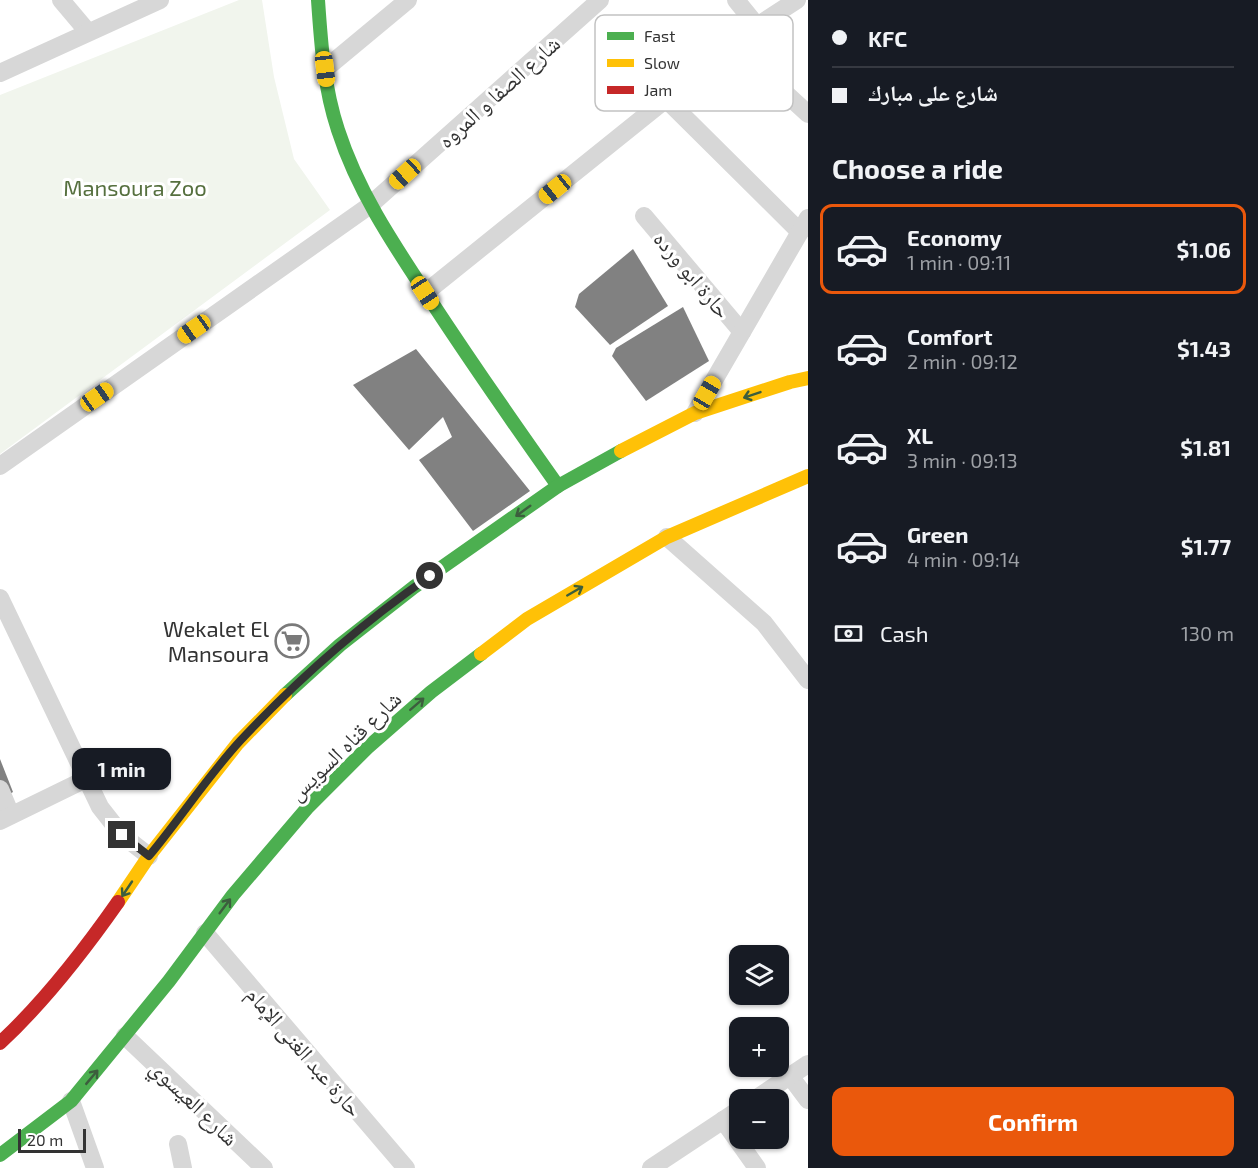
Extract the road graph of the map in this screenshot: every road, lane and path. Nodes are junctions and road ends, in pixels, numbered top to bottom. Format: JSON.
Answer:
{"nodes":[{"id":1,"x":61,"y":0,"type":"edge"},
{"id":2,"x":160,"y":0,"type":"edge"},
{"id":3,"x":318,"y":0,"type":"edge"},
{"id":4,"x":408,"y":0,"type":"edge"},
{"id":5,"x":600,"y":0,"type":"edge"},
{"id":6,"x":736,"y":0,"type":"edge"},
{"id":7,"x":797,"y":0,"type":"edge"},
{"id":8,"x":749,"y":15,"type":"edge"},
{"id":9,"x":774,"y":15,"type":"edge"},
{"id":10,"x":88,"y":32,"type":"junction"},
{"id":11,"x":325,"y":69,"type":"junction"},
{"id":12,"x":0,"y":73,"type":"edge"},
{"id":13,"x":793,"y":100,"type":"edge"},
{"id":14,"x":653,"y":111,"type":"edge"},
{"id":15,"x":679,"y":111,"type":"edge"},
{"id":16,"x":808,"y":114,"type":"edge"},
{"id":17,"x":369,"y":206,"type":"junction"},
{"id":18,"x":644,"y":216,"type":"dead end"},
{"id":19,"x":804,"y":225,"type":"edge"},
{"id":20,"x":425,"y":293,"type":"junction"},
{"id":21,"x":742,"y":332,"type":"junction"},
{"id":22,"x":808,"y":378,"type":"edge"},
{"id":23,"x":696,"y":413,"type":"junction"},
{"id":24,"x":0,"y":466,"type":"edge"},
{"id":25,"x":808,"y":476,"type":"edge"},
{"id":26,"x":558,"y":486,"type":"junction"},
{"id":27,"x":667,"y":537,"type":"junction"},
{"id":28,"x":0,"y":598,"type":"edge"},
{"id":29,"x":808,"y":680,"type":"edge"},
{"id":30,"x":86,"y":779,"type":"junction"},
{"id":31,"x":0,"y":789,"type":"edge"},
{"id":32,"x":6,"y":818,"type":"edge"},
{"id":33,"x":149,"y":856,"type":"junction"},
{"id":34,"x":205,"y":933,"type":"junction"},
{"id":35,"x":125,"y":1036,"type":"junction"},
{"id":36,"x":0,"y":1043,"type":"edge"},
{"id":37,"x":808,"y":1064,"type":"edge"},
{"id":38,"x":790,"y":1076,"type":"junction"},
{"id":39,"x":770,"y":1089,"type":"edge"},
{"id":40,"x":808,"y":1100,"type":"edge"},
{"id":41,"x":71,"y":1101,"type":"junction"},
{"id":42,"x":729,"y":1116,"type":"edge"},
{"id":43,"x":723,"y":1120,"type":"junction"},
{"id":44,"x":178,"y":1144,"type":"dead end"},
{"id":45,"x":0,"y":1155,"type":"edge"},
{"id":46,"x":251,"y":1164,"type":"edge"},
{"id":47,"x":663,"y":1165,"type":"edge"},
{"id":48,"x":94,"y":1168,"type":"edge"},
{"id":49,"x":183,"y":1168,"type":"edge"},
{"id":50,"x":406,"y":1168,"type":"edge"},
{"id":51,"x":757,"y":1168,"type":"edge"}],
"edges":[{"from":1,"to":10,"type":"street"},
{"from":2,"to":10,"type":"street"},
{"from":3,"to":11,"type":"main road"},
{"from":4,"to":11,"type":"street"},
{"from":5,"to":17,"type":"street","name":"شارع الصفا و المروه"},
{"from":6,"to":8,"type":"street"},
{"from":7,"to":9,"type":"street"},
{"from":10,"to":12,"type":"street"},
{"from":11,"to":17,"type":"main road"},
{"from":13,"to":16,"type":"street"},
{"from":14,"to":20,"type":"street"},
{"from":15,"to":19,"type":"street"},
{"from":17,"to":20,"type":"main road"},
{"from":17,"to":24,"type":"street","name":"شارع الصفا و المروه"},
{"from":18,"to":21,"type":"street","name":"حارة ابو ورده"},
{"from":19,"to":21,"type":"street"},
{"from":20,"to":26,"type":"main road"},
{"from":21,"to":23,"type":"street"},
{"from":22,"to":23,"type":"main road","one_way":true},
{"from":23,"to":26,"type":"main road"},
{"from":25,"to":27,"type":"main road","name":"شارع قناه السويس"},
{"from":26,"to":33,"type":"main road","one_way":true},
{"from":27,"to":29,"type":"street"},
{"from":34,"to":27,"type":"main road","name":"شارع قناه السويس","one_way":true},
{"from":28,"to":30,"type":"street"},
{"from":30,"to":32,"type":"street"},
{"from":30,"to":33,"type":"street"},
{"from":31,"to":32,"type":"street"},
{"from":33,"to":36,"type":"main road","one_way":true},
{"from":34,"to":35,"type":"main road","name":"شارع قناه السويس"},
{"from":34,"to":50,"type":"street","name":"حارة عبد الغنى الإمام"},
{"from":41,"to":35,"type":"main road","name":"شارع قناه السويس","one_way":true},
{"from":35,"to":46,"type":"street","name":"شارع العيسوي"},
{"from":37,"to":38,"type":"street"},
{"from":38,"to":39,"type":"street"},
{"from":38,"to":40,"type":"street"},
{"from":41,"to":45,"type":"main road","name":"شارع قناه السويس"},
{"from":41,"to":48,"type":"street"},
{"from":42,"to":43,"type":"street"},
{"from":43,"to":47,"type":"street"},
{"from":43,"to":51,"type":"street"},
{"from":44,"to":49,"type":"street"}]}
